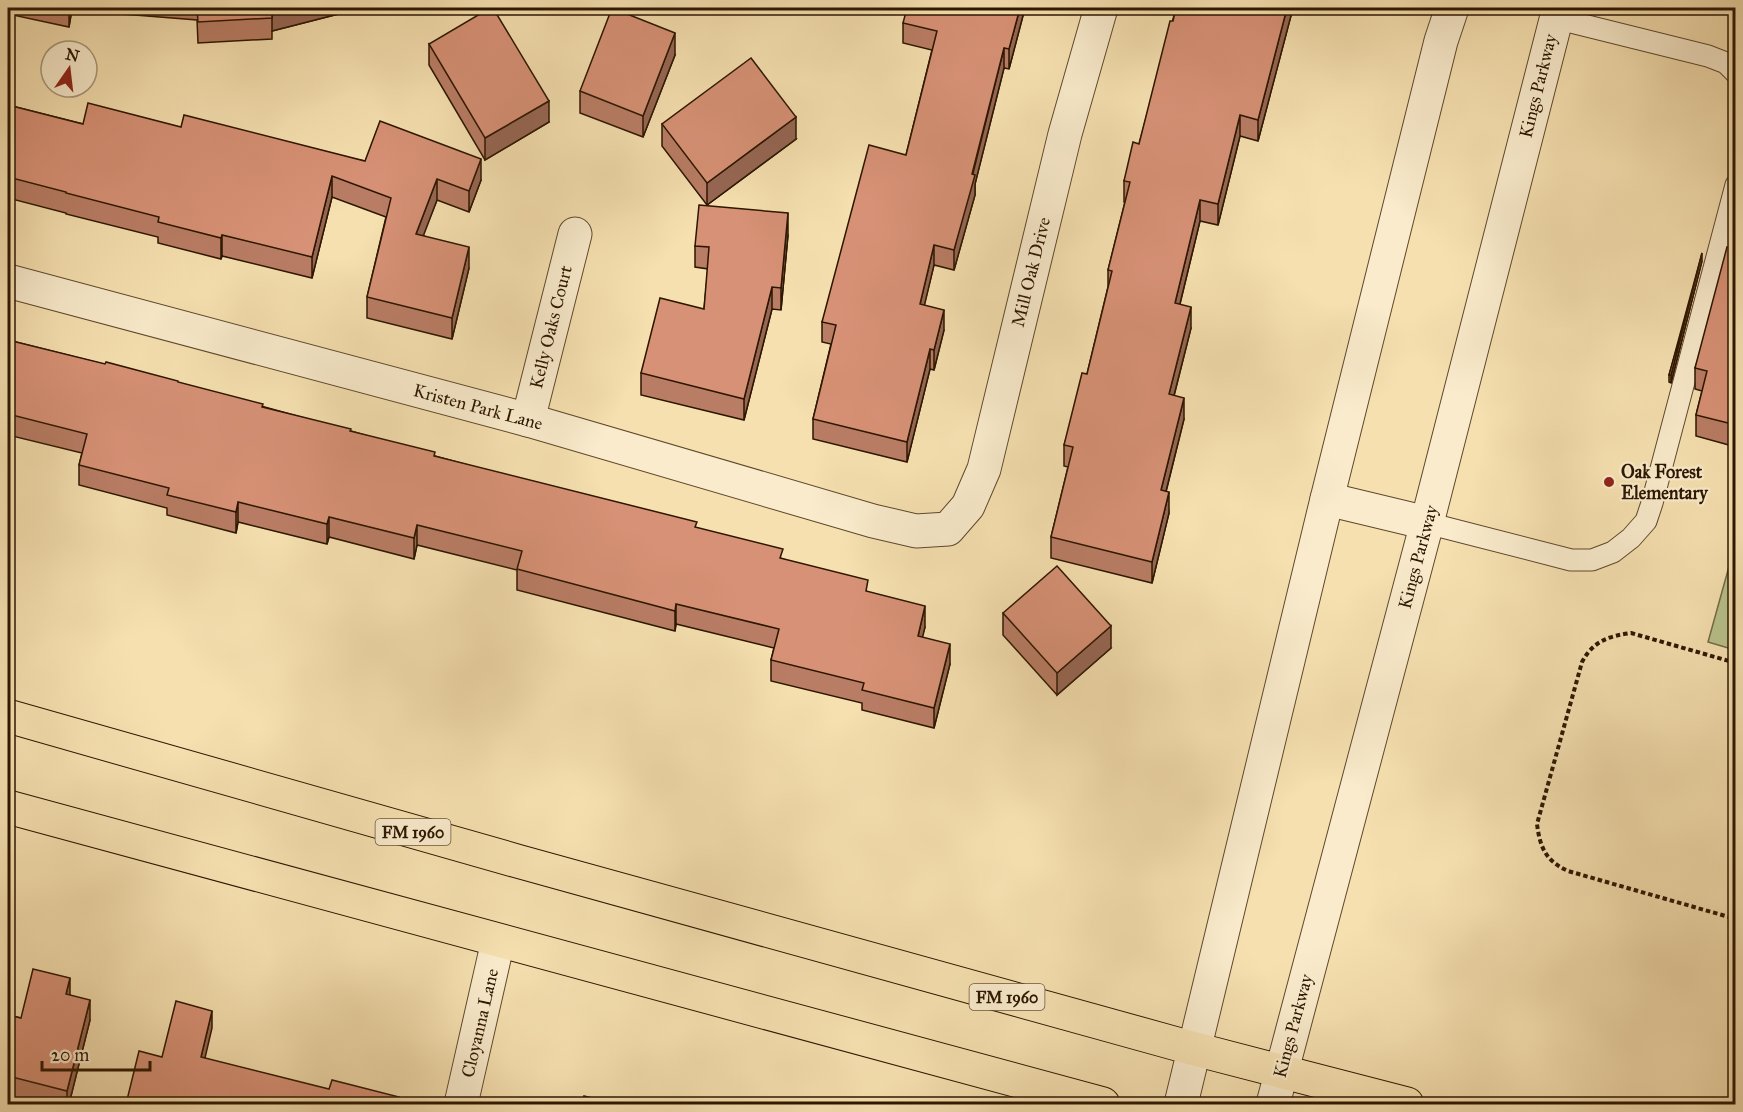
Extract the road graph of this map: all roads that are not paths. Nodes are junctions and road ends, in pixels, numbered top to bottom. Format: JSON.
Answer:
{"nodes":[{"id":1,"x":1101,"y":8,"type":"edge"},
{"id":2,"x":1452,"y":8,"type":"edge"},
{"id":3,"x":1557,"y":13,"type":"edge"},
{"id":4,"x":1736,"y":73,"type":"edge"},
{"id":5,"x":1736,"y":185,"type":"edge"},
{"id":6,"x":575,"y":234,"type":"dead end"},
{"id":7,"x":8,"y":281,"type":"edge"},
{"id":8,"x":528,"y":420,"type":"junction"},
{"id":9,"x":1327,"y":499,"type":"junction"},
{"id":10,"x":1427,"y":523,"type":"junction"},
{"id":11,"x":948,"y":529,"type":"joint"},
{"id":12,"x":8,"y":716,"type":"edge"},
{"id":13,"x":8,"y":807,"type":"edge"},
{"id":14,"x":498,"y":941,"type":"junction"},
{"id":15,"x":1195,"y":1048,"type":"junction"},
{"id":16,"x":1281,"y":1071,"type":"junction"},
{"id":17,"x":461,"y":1104,"type":"edge"},
{"id":18,"x":1103,"y":1104,"type":"edge"},
{"id":19,"x":1181,"y":1104,"type":"edge"},
{"id":20,"x":1273,"y":1104,"type":"edge"},
{"id":21,"x":1407,"y":1104,"type":"edge"}],
"edges":[{"from":1,"to":11,"type":"street","name":"Mill Oak Drive"},
{"from":2,"to":9,"type":"street"},
{"from":3,"to":4,"type":"lane"},
{"from":3,"to":10,"type":"street","name":"Kings Parkway"},
{"from":5,"to":10,"type":"lane"},
{"from":6,"to":8,"type":"street","name":"Kelly Oaks Court"},
{"from":7,"to":8,"type":"street","name":"Kristen Park Lane"},
{"from":8,"to":11,"type":"street","name":"Kristen Park Lane"},
{"from":9,"to":10,"type":"street"},
{"from":9,"to":15,"type":"street"},
{"from":10,"to":16,"type":"street","name":"Kings Parkway"},
{"from":12,"to":15,"type":"main road","name":"FM 1960","number":"FM 1960"},
{"from":13,"to":14,"type":"main road"},
{"from":14,"to":17,"type":"street","name":"Cloyanna Lane"},
{"from":14,"to":18,"type":"main road"},
{"from":15,"to":16,"type":"main road","name":"FM 1960","number":"FM 1960"},
{"from":15,"to":19,"type":"street"},
{"from":16,"to":20,"type":"street","name":"Kings Parkway"},
{"from":16,"to":21,"type":"main road","name":"FM 1960","number":"FM 1960"}]}
